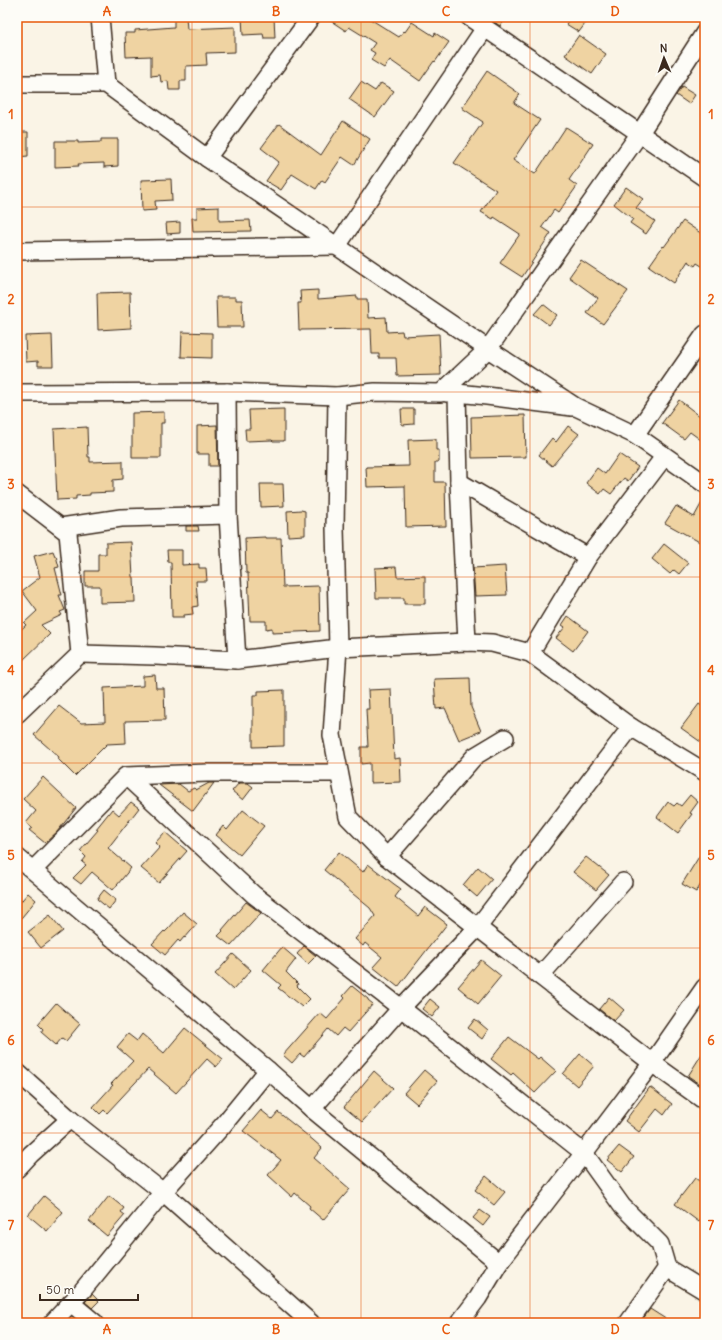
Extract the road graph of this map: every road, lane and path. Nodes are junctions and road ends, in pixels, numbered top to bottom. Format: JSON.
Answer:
{"nodes":[{"id":1,"x":100,"y":17,"type":"edge"},
{"id":2,"x":311,"y":17,"type":"edge"},
{"id":3,"x":469,"y":17,"type":"edge"},
{"id":4,"x":485,"y":28,"type":"junction"},
{"id":5,"x":705,"y":32,"type":"edge"},
{"id":6,"x":17,"y":84,"type":"edge"},
{"id":7,"x":106,"y":84,"type":"junction"},
{"id":8,"x":640,"y":133,"type":"junction"},
{"id":9,"x":207,"y":158,"type":"junction"},
{"id":10,"x":705,"y":178,"type":"edge"},
{"id":11,"x":337,"y":246,"type":"junction"},
{"id":12,"x":17,"y":251,"type":"edge"},
{"id":13,"x":705,"y":334,"type":"edge"},
{"id":14,"x":488,"y":349,"type":"junction"},
{"id":15,"x":227,"y":392,"type":"junction"},
{"id":16,"x":17,"y":393,"type":"edge"},
{"id":17,"x":449,"y":393,"type":"junction"},
{"id":18,"x":337,"y":396,"type":"junction"},
{"id":19,"x":576,"y":407,"type":"junction"},
{"id":20,"x":635,"y":435,"type":"junction"},
{"id":21,"x":664,"y":457,"type":"junction"},
{"id":22,"x":458,"y":482,"type":"junction"},
{"id":23,"x":705,"y":484,"type":"edge"},
{"id":24,"x":17,"y":494,"type":"edge"},
{"id":25,"x":228,"y":515,"type":"junction"},
{"id":26,"x":61,"y":527,"type":"junction"},
{"id":27,"x":588,"y":557,"type":"junction"},
{"id":28,"x":467,"y":642,"type":"junction"},
{"id":29,"x":338,"y":648,"type":"junction"},
{"id":30,"x":530,"y":653,"type":"junction"},
{"id":31,"x":80,"y":654,"type":"junction"},
{"id":32,"x":237,"y":660,"type":"junction"},
{"id":33,"x":17,"y":714,"type":"edge"},
{"id":34,"x":631,"y":728,"type":"junction"},
{"id":35,"x":505,"y":738,"type":"dead end"},
{"id":36,"x":705,"y":772,"type":"edge"},
{"id":37,"x":339,"y":773,"type":"junction"},
{"id":38,"x":126,"y":776,"type":"junction"},
{"id":39,"x":17,"y":857,"type":"edge"},
{"id":40,"x":387,"y":857,"type":"junction"},
{"id":41,"x":33,"y":870,"type":"junction"},
{"id":42,"x":623,"y":882,"type":"dead end"},
{"id":43,"x":478,"y":927,"type":"junction"},
{"id":44,"x":540,"y":976,"type":"junction"},
{"id":45,"x":705,"y":987,"type":"edge"},
{"id":46,"x":401,"y":1008,"type":"junction"},
{"id":47,"x":652,"y":1063,"type":"junction"},
{"id":48,"x":268,"y":1070,"type":"junction"},
{"id":49,"x":17,"y":1072,"type":"edge"},
{"id":50,"x":705,"y":1101,"type":"edge"},
{"id":51,"x":312,"y":1109,"type":"junction"},
{"id":52,"x":70,"y":1119,"type":"junction"},
{"id":53,"x":584,"y":1153,"type":"junction"},
{"id":54,"x":17,"y":1169,"type":"edge"},
{"id":55,"x":163,"y":1192,"type":"junction"},
{"id":56,"x":499,"y":1263,"type":"junction"},
{"id":57,"x":667,"y":1268,"type":"junction"},
{"id":58,"x":705,"y":1291,"type":"edge"},
{"id":59,"x":71,"y":1303,"type":"junction"},
{"id":60,"x":52,"y":1323,"type":"edge"},
{"id":61,"x":95,"y":1323,"type":"edge"},
{"id":62,"x":311,"y":1323,"type":"edge"},
{"id":63,"x":459,"y":1323,"type":"edge"},
{"id":64,"x":628,"y":1323,"type":"edge"}],
"edges":[{"from":1,"to":7,"type":"street"},
{"from":2,"to":9,"type":"street"},
{"from":3,"to":4,"type":"street"},
{"from":4,"to":8,"type":"street"},
{"from":4,"to":11,"type":"street"},
{"from":5,"to":8,"type":"street"},
{"from":6,"to":7,"type":"street"},
{"from":7,"to":9,"type":"street"},
{"from":8,"to":10,"type":"street"},
{"from":8,"to":14,"type":"street"},
{"from":9,"to":11,"type":"street"},
{"from":11,"to":12,"type":"street"},
{"from":11,"to":14,"type":"street"},
{"from":13,"to":20,"type":"street"},
{"from":14,"to":17,"type":"street"},
{"from":14,"to":19,"type":"street"},
{"from":15,"to":16,"type":"street"},
{"from":15,"to":18,"type":"street"},
{"from":15,"to":25,"type":"street"},
{"from":17,"to":18,"type":"street"},
{"from":17,"to":19,"type":"street"},
{"from":17,"to":22,"type":"street"},
{"from":18,"to":29,"type":"street"},
{"from":19,"to":20,"type":"street"},
{"from":20,"to":21,"type":"street"},
{"from":21,"to":23,"type":"street"},
{"from":21,"to":27,"type":"street"},
{"from":22,"to":27,"type":"street"},
{"from":22,"to":28,"type":"street"},
{"from":24,"to":26,"type":"street"},
{"from":25,"to":26,"type":"street"},
{"from":25,"to":32,"type":"street"},
{"from":26,"to":31,"type":"street"},
{"from":27,"to":30,"type":"street"},
{"from":28,"to":29,"type":"street"},
{"from":28,"to":30,"type":"street"},
{"from":29,"to":32,"type":"street"},
{"from":29,"to":37,"type":"street"},
{"from":30,"to":34,"type":"street"},
{"from":31,"to":32,"type":"street"},
{"from":31,"to":33,"type":"street"},
{"from":34,"to":36,"type":"street"},
{"from":34,"to":43,"type":"street"},
{"from":35,"to":40,"type":"street"},
{"from":37,"to":38,"type":"street"},
{"from":37,"to":40,"type":"street"},
{"from":38,"to":41,"type":"street"},
{"from":38,"to":46,"type":"street"},
{"from":39,"to":41,"type":"street"},
{"from":40,"to":43,"type":"street"},
{"from":41,"to":48,"type":"street"},
{"from":42,"to":44,"type":"street"},
{"from":43,"to":44,"type":"street"},
{"from":43,"to":46,"type":"street"},
{"from":44,"to":47,"type":"street"},
{"from":45,"to":47,"type":"street"},
{"from":46,"to":51,"type":"street"},
{"from":46,"to":53,"type":"street"},
{"from":47,"to":50,"type":"street"},
{"from":47,"to":53,"type":"street"},
{"from":48,"to":51,"type":"street"},
{"from":48,"to":55,"type":"street"},
{"from":49,"to":52,"type":"street"},
{"from":51,"to":56,"type":"street"},
{"from":52,"to":54,"type":"street"},
{"from":52,"to":55,"type":"street"},
{"from":53,"to":56,"type":"street"},
{"from":53,"to":57,"type":"street"},
{"from":55,"to":59,"type":"street"},
{"from":55,"to":62,"type":"street"},
{"from":56,"to":63,"type":"street"},
{"from":57,"to":58,"type":"street"},
{"from":57,"to":64,"type":"street"},
{"from":59,"to":60,"type":"street"},
{"from":59,"to":61,"type":"street"}]}
